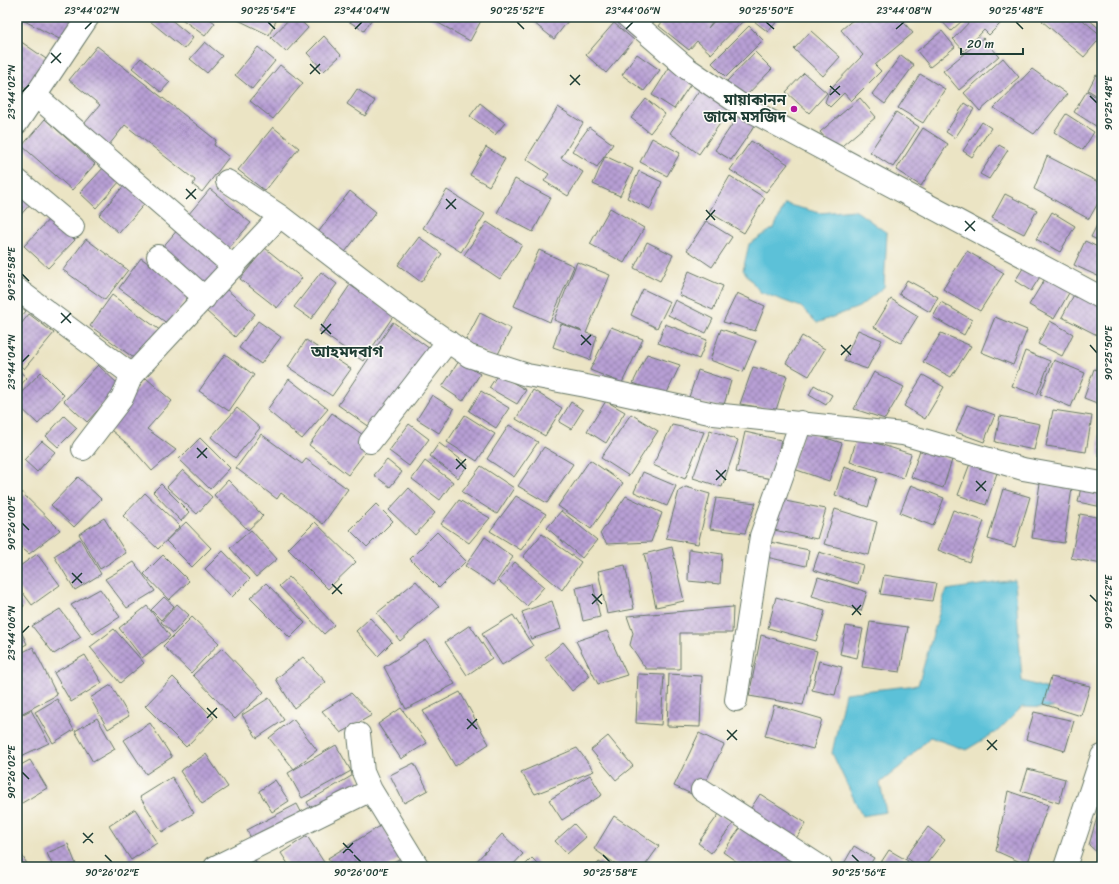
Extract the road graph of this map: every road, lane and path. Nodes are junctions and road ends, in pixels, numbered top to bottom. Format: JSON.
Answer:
{"nodes":[{"id":1,"x":88,"y":17,"type":"edge"},
{"id":2,"x":628,"y":17,"type":"edge"},
{"id":3,"x":36,"y":96,"type":"junction"},
{"id":4,"x":17,"y":123,"type":"edge"},
{"id":5,"x":17,"y":180,"type":"edge"},
{"id":6,"x":227,"y":181,"type":"dead end"},
{"id":7,"x":280,"y":216,"type":"junction"},
{"id":8,"x":73,"y":227,"type":"dead end"},
{"id":9,"x":158,"y":256,"type":"dead end"},
{"id":10,"x":234,"y":267,"type":"junction"},
{"id":11,"x":17,"y":289,"type":"edge"},
{"id":12,"x":205,"y":298,"type":"junction"},
{"id":13,"x":1102,"y":298,"type":"edge"},
{"id":14,"x":448,"y":341,"type":"junction"},
{"id":15,"x":132,"y":375,"type":"junction"},
{"id":16,"x":801,"y":422,"type":"junction"},
{"id":17,"x":370,"y":442,"type":"dead end"},
{"id":18,"x":83,"y":449,"type":"dead end"},
{"id":19,"x":1102,"y":483,"type":"edge"},
{"id":20,"x":736,"y":700,"type":"dead end"},
{"id":21,"x":359,"y":734,"type":"dead end"},
{"id":22,"x":1102,"y":756,"type":"edge"},
{"id":23,"x":371,"y":790,"type":"junction"},
{"id":24,"x":702,"y":790,"type":"dead end"},
{"id":25,"x":214,"y":867,"type":"edge"},
{"id":26,"x":418,"y":867,"type":"edge"},
{"id":27,"x":821,"y":867,"type":"edge"},
{"id":28,"x":1065,"y":867,"type":"edge"}],
"edges":[{"from":1,"to":3,"type":"street"},
{"from":2,"to":13,"type":"street"},
{"from":3,"to":4,"type":"street"},
{"from":3,"to":10,"type":"street"},
{"from":5,"to":8,"type":"street"},
{"from":6,"to":7,"type":"street"},
{"from":7,"to":10,"type":"street"},
{"from":7,"to":14,"type":"street"},
{"from":9,"to":12,"type":"street"},
{"from":10,"to":12,"type":"street"},
{"from":11,"to":15,"type":"street"},
{"from":12,"to":15,"type":"street"},
{"from":14,"to":16,"type":"street"},
{"from":14,"to":17,"type":"street"},
{"from":15,"to":18,"type":"street"},
{"from":16,"to":19,"type":"street"},
{"from":16,"to":20,"type":"street"},
{"from":21,"to":23,"type":"street"},
{"from":22,"to":28,"type":"street"},
{"from":23,"to":25,"type":"street"},
{"from":23,"to":26,"type":"street"},
{"from":24,"to":27,"type":"street"}]}
